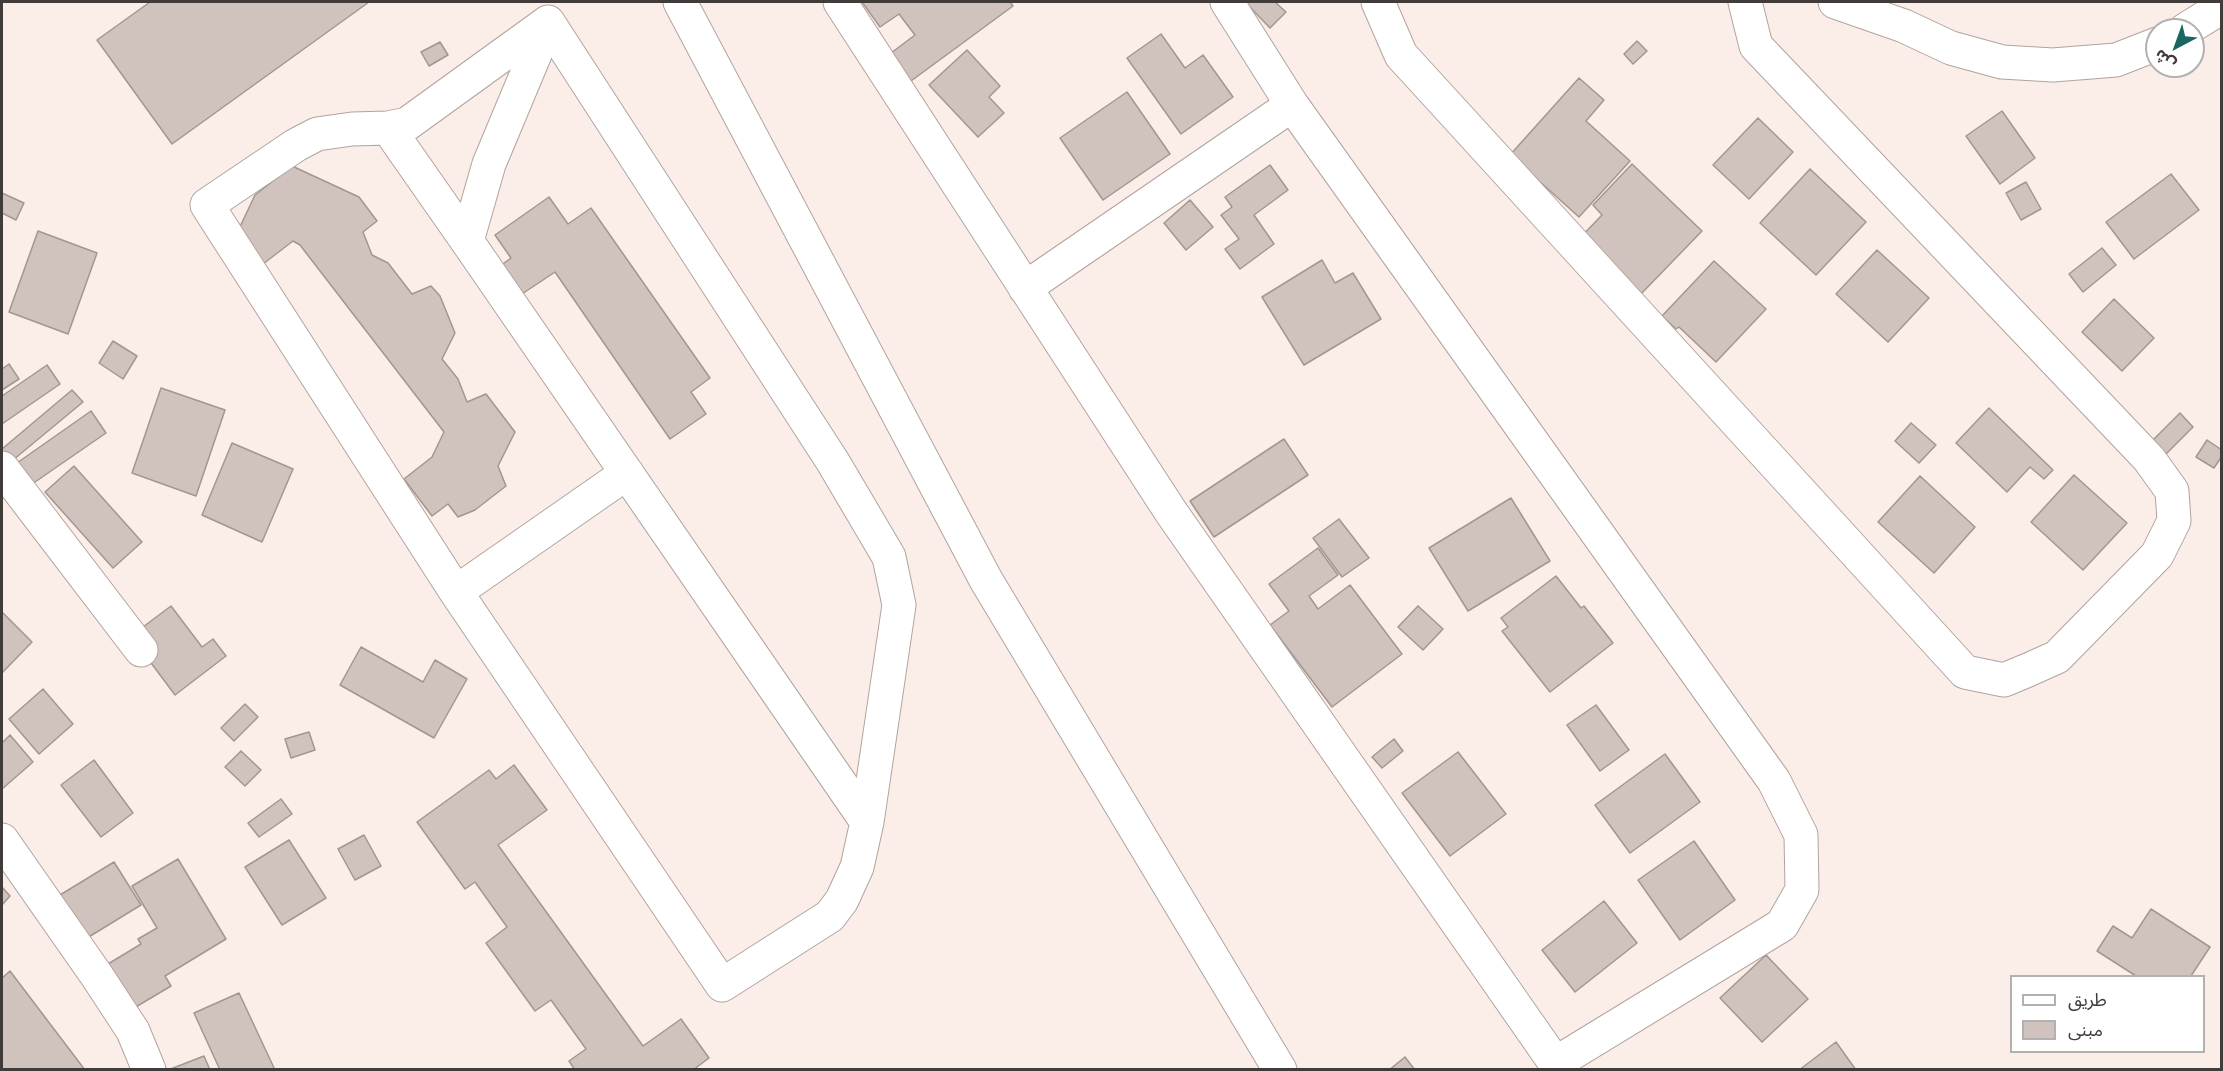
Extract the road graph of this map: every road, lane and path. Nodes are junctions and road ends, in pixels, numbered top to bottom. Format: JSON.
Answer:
{"nodes":[{"id":1,"x":680,"y":2,"type":"edge"},
{"id":2,"x":840,"y":2,"type":"edge"},
{"id":3,"x":1227,"y":2,"type":"edge"},
{"id":4,"x":1378,"y":2,"type":"edge"},
{"id":5,"x":1745,"y":2,"type":"edge"},
{"id":6,"x":1835,"y":2,"type":"edge"},
{"id":7,"x":2222,"y":7,"type":"edge"},
{"id":8,"x":550,"y":12,"type":"edge"},
{"id":9,"x":2204,"y":18,"type":"edge"},
{"id":10,"x":2145,"y":49,"type":"edge"},
{"id":11,"x":1292,"y":105,"type":"junction"},
{"id":12,"x":388,"y":128,"type":"junction"},
{"id":13,"x":467,"y":241,"type":"junction"},
{"id":14,"x":1025,"y":288,"type":"junction"},
{"id":15,"x":2,"y":468,"type":"edge"},
{"id":16,"x":627,"y":473,"type":"junction"},
{"id":17,"x":456,"y":592,"type":"junction"},
{"id":18,"x":141,"y":650,"type":"dead end"},
{"id":19,"x":867,"y":822,"type":"junction"},
{"id":20,"x":2,"y":840,"type":"edge"},
{"id":21,"x":1558,"y":1066,"type":"edge"},
{"id":22,"x":149,"y":1070,"type":"edge"},
{"id":23,"x":1280,"y":1070,"type":"edge"}],
"edges":[{"from":1,"to":23,"type":"street"},
{"from":2,"to":14,"type":"street"},
{"from":3,"to":11,"type":"street"},
{"from":4,"to":5,"type":"street"},
{"from":6,"to":10,"type":"street"},
{"from":7,"to":9,"type":"street"},
{"from":8,"to":12,"type":"street"},
{"from":8,"to":13,"type":"street"},
{"from":8,"to":19,"type":"street"},
{"from":11,"to":14,"type":"street"},
{"from":11,"to":21,"type":"street"},
{"from":12,"to":13,"type":"street"},
{"from":12,"to":17,"type":"street"},
{"from":13,"to":16,"type":"street"},
{"from":14,"to":21,"type":"street"},
{"from":15,"to":18,"type":"street"},
{"from":16,"to":17,"type":"street"},
{"from":16,"to":19,"type":"street"},
{"from":17,"to":19,"type":"street"},
{"from":20,"to":22,"type":"street"}]}
